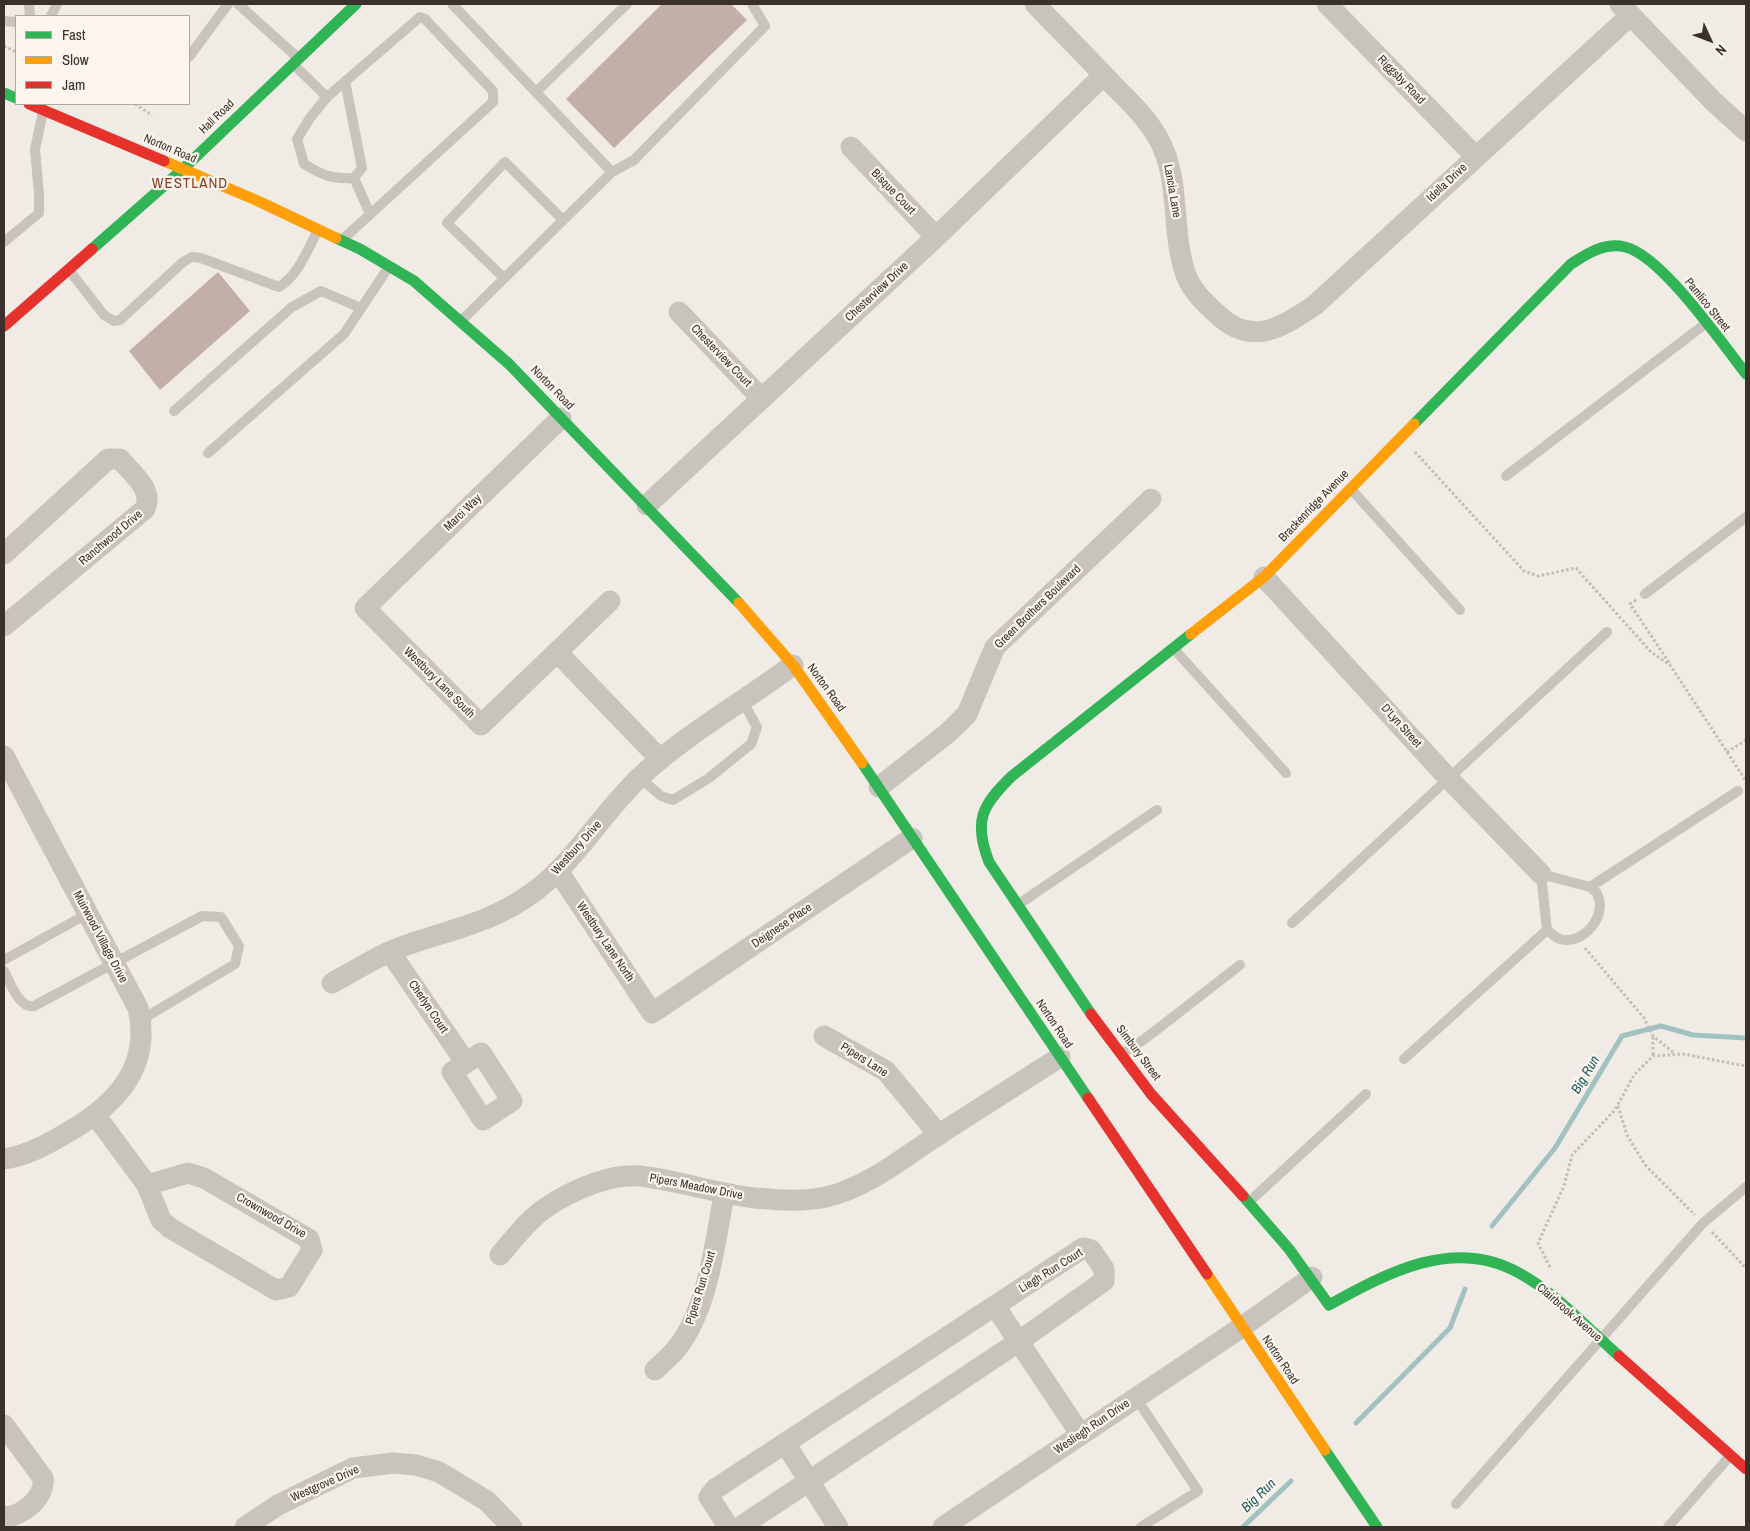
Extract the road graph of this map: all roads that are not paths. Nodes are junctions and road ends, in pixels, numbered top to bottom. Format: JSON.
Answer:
{"nodes":[{"id":1,"x":228,"y":4,"type":"edge"},
{"id":2,"x":238,"y":4,"type":"edge"},
{"id":3,"x":356,"y":4,"type":"edge"},
{"id":4,"x":452,"y":4,"type":"edge"},
{"id":5,"x":627,"y":4,"type":"edge"},
{"id":6,"x":752,"y":4,"type":"edge"},
{"id":7,"x":1035,"y":4,"type":"edge"},
{"id":8,"x":1327,"y":4,"type":"edge"},
{"id":9,"x":1625,"y":9,"type":"edge"},
{"id":10,"x":190,"y":55,"type":"edge"},
{"id":11,"x":296,"y":62,"type":"junction"},
{"id":12,"x":1104,"y":75,"type":"junction"},
{"id":13,"x":345,"y":81,"type":"junction"},
{"id":14,"x":536,"y":92,"type":"junction"},
{"id":15,"x":327,"y":97,"type":"junction"},
{"id":16,"x":45,"y":107,"type":"edge"},
{"id":17,"x":1746,"y":131,"type":"edge"},
{"id":18,"x":851,"y":147,"type":"dead end"},
{"id":19,"x":1476,"y":157,"type":"junction"},
{"id":20,"x":183,"y":170,"type":"junction"},
{"id":21,"x":612,"y":172,"type":"junction"},
{"id":22,"x":354,"y":178,"type":"junction"},
{"id":23,"x":370,"y":214,"type":"junction"},
{"id":24,"x":564,"y":220,"type":"junction"},
{"id":25,"x":319,"y":230,"type":"junction"},
{"id":26,"x":936,"y":237,"type":"junction"},
{"id":27,"x":342,"y":240,"type":"junction"},
{"id":28,"x":4,"y":242,"type":"edge"},
{"id":29,"x":390,"y":265,"type":"junction"},
{"id":30,"x":68,"y":270,"type":"junction"},
{"id":31,"x":1666,"y":276,"type":"joint"},
{"id":32,"x":504,"y":278,"type":"junction"},
{"id":33,"x":360,"y":308,"type":"junction"},
{"id":34,"x":679,"y":312,"type":"dead end"},
{"id":35,"x":461,"y":321,"type":"junction"},
{"id":36,"x":1705,"y":324,"type":"junction"},
{"id":37,"x":4,"y":326,"type":"edge"},
{"id":38,"x":1253,"y":333,"type":"joint"},
{"id":39,"x":1746,"y":374,"type":"edge"},
{"id":40,"x":762,"y":399,"type":"junction"},
{"id":41,"x":174,"y":411,"type":"dead end"},
{"id":42,"x":561,"y":418,"type":"junction"},
{"id":43,"x":208,"y":453,"type":"dead end"},
{"id":44,"x":1506,"y":476,"type":"dead end"},
{"id":45,"x":1351,"y":488,"type":"junction"},
{"id":46,"x":1151,"y":499,"type":"dead end"},
{"id":47,"x":646,"y":505,"type":"junction"},
{"id":48,"x":1746,"y":517,"type":"edge"},
{"id":49,"x":4,"y":554,"type":"edge"},
{"id":50,"x":1264,"y":576,"type":"junction"},
{"id":51,"x":1645,"y":594,"type":"dead end"},
{"id":52,"x":610,"y":601,"type":"dead end"},
{"id":53,"x":365,"y":608,"type":"joint"},
{"id":54,"x":1460,"y":610,"type":"dead end"},
{"id":55,"x":4,"y":626,"type":"edge"},
{"id":56,"x":1607,"y":632,"type":"dead end"},
{"id":57,"x":1173,"y":649,"type":"junction"},
{"id":58,"x":557,"y":652,"type":"junction"},
{"id":59,"x":793,"y":665,"type":"junction"},
{"id":60,"x":742,"y":700,"type":"junction"},
{"id":61,"x":4,"y":756,"type":"edge"},
{"id":62,"x":660,"y":759,"type":"junction"},
{"id":63,"x":1286,"y":773,"type":"dead end"},
{"id":64,"x":640,"y":778,"type":"junction"},
{"id":65,"x":1449,"y":779,"type":"junction"},
{"id":66,"x":879,"y":787,"type":"junction"},
{"id":67,"x":1738,"y":791,"type":"dead end"},
{"id":68,"x":1157,"y":810,"type":"dead end"},
{"id":69,"x":979,"y":822,"type":"joint"},
{"id":70,"x":912,"y":838,"type":"junction"},
{"id":71,"x":558,"y":872,"type":"junction"},
{"id":72,"x":1541,"y":874,"type":"junction"},
{"id":73,"x":1590,"y":887,"type":"junction"},
{"id":74,"x":1018,"y":904,"type":"junction"},
{"id":75,"x":87,"y":914,"type":"junction"},
{"id":76,"x":1292,"y":923,"type":"dead end"},
{"id":77,"x":1547,"y":930,"type":"junction"},
{"id":78,"x":390,"y":952,"type":"junction"},
{"id":79,"x":4,"y":960,"type":"edge"},
{"id":80,"x":113,"y":962,"type":"junction"},
{"id":81,"x":1240,"y":966,"type":"dead end"},
{"id":82,"x":4,"y":972,"type":"edge"},
{"id":83,"x":332,"y":983,"type":"dead end"},
{"id":84,"x":652,"y":1013,"type":"joint"},
{"id":85,"x":141,"y":1020,"type":"junction"},
{"id":86,"x":824,"y":1036,"type":"dead end"},
{"id":87,"x":1121,"y":1054,"type":"junction"},
{"id":88,"x":1060,"y":1057,"type":"junction"},
{"id":89,"x":1404,"y":1059,"type":"dead end"},
{"id":90,"x":466,"y":1063,"type":"dead end"},
{"id":91,"x":1366,"y":1094,"type":"dead end"},
{"id":92,"x":96,"y":1116,"type":"junction"},
{"id":93,"x":939,"y":1135,"type":"junction"},
{"id":94,"x":4,"y":1159,"type":"edge"},
{"id":95,"x":147,"y":1185,"type":"junction"},
{"id":96,"x":1746,"y":1187,"type":"edge"},
{"id":97,"x":724,"y":1195,"type":"junction"},
{"id":98,"x":1249,"y":1203,"type":"junction"},
{"id":99,"x":500,"y":1255,"type":"dead end"},
{"id":100,"x":1312,"y":1277,"type":"junction"},
{"id":101,"x":995,"y":1306,"type":"junction"},
{"id":102,"x":1242,"y":1327,"type":"junction"},
{"id":103,"x":1602,"y":1341,"type":"junction"},
{"id":104,"x":1018,"y":1342,"type":"junction"},
{"id":105,"x":655,"y":1370,"type":"dead end"},
{"id":106,"x":1136,"y":1398,"type":"junction"},
{"id":107,"x":4,"y":1425,"type":"edge"},
{"id":108,"x":1081,"y":1435,"type":"junction"},
{"id":109,"x":785,"y":1443,"type":"junction"},
{"id":110,"x":1730,"y":1455,"type":"junction"},
{"id":111,"x":1746,"y":1469,"type":"edge"},
{"id":112,"x":808,"y":1482,"type":"junction"},
{"id":113,"x":1456,"y":1504,"type":"dead end"},
{"id":114,"x":4,"y":1517,"type":"edge"},
{"id":115,"x":245,"y":1527,"type":"edge"},
{"id":116,"x":512,"y":1527,"type":"edge"},
{"id":117,"x":731,"y":1527,"type":"edge"},
{"id":118,"x":740,"y":1527,"type":"edge"},
{"id":119,"x":838,"y":1527,"type":"edge"},
{"id":120,"x":943,"y":1527,"type":"edge"},
{"id":121,"x":1141,"y":1527,"type":"edge"},
{"id":122,"x":1377,"y":1527,"type":"edge"},
{"id":123,"x":1668,"y":1527,"type":"edge"}],
"edges":[{"from":1,"to":10,"type":"lane"},
{"from":2,"to":11,"type":"lane"},
{"from":3,"to":11,"type":"street","name":"Hall Road"},
{"from":4,"to":14,"type":"lane"},
{"from":5,"to":14,"type":"lane"},
{"from":6,"to":21,"type":"lane"},
{"from":7,"to":12,"type":"street","name":"Lancia Lane"},
{"from":8,"to":19,"type":"street","name":"Riggsby Road"},
{"from":9,"to":17,"type":"street"},
{"from":9,"to":19,"type":"street","name":"Idella Drive"},
{"from":11,"to":15,"type":"lane"},
{"from":11,"to":20,"type":"street","name":"Hall Road"},
{"from":12,"to":26,"type":"street","name":"Chesterview Drive"},
{"from":12,"to":38,"type":"street","name":"Lancia Lane"},
{"from":13,"to":15,"type":"lane"},
{"from":13,"to":22,"type":"lane"},
{"from":13,"to":23,"type":"lane"},
{"from":14,"to":21,"type":"lane"},
{"from":15,"to":22,"type":"lane"},
{"from":16,"to":20,"type":"street","name":"Norton Road"},
{"from":16,"to":28,"type":"lane"},
{"from":18,"to":26,"type":"street","name":"Bisque Court"},
{"from":19,"to":38,"type":"street","name":"Idella Drive"},
{"from":20,"to":25,"type":"street","name":"Norton Road"},
{"from":20,"to":30,"type":"street","name":"Hall Road"},
{"from":21,"to":24,"type":"lane"},
{"from":22,"to":23,"type":"lane"},
{"from":23,"to":27,"type":"lane"},
{"from":24,"to":32,"type":"lane"},
{"from":24,"to":32,"type":"lane"},
{"from":25,"to":27,"type":"street","name":"Norton Road"},
{"from":25,"to":30,"type":"lane"},
{"from":26,"to":40,"type":"street","name":"Chesterview Drive"},
{"from":27,"to":29,"type":"street","name":"Norton Road"},
{"from":29,"to":33,"type":"lane"},
{"from":29,"to":35,"type":"street","name":"Norton Road"},
{"from":30,"to":37,"type":"street","name":"Hall Road"},
{"from":31,"to":36,"type":"street","name":"Pamlico Street"},
{"from":31,"to":45,"type":"street","name":"Brackenridge Avenue"},
{"from":32,"to":35,"type":"lane"},
{"from":33,"to":41,"type":"lane"},
{"from":33,"to":43,"type":"lane"},
{"from":34,"to":40,"type":"street","name":"Chesterview Court"},
{"from":35,"to":42,"type":"street","name":"Norton Road"},
{"from":36,"to":39,"type":"street","name":"Pamlico Street"},
{"from":36,"to":44,"type":"lane"},
{"from":40,"to":47,"type":"street","name":"Chesterview Drive"},
{"from":42,"to":47,"type":"street","name":"Norton Road"},
{"from":42,"to":53,"type":"street","name":"Marci Way"},
{"from":45,"to":50,"type":"street","name":"Brackenridge Avenue"},
{"from":45,"to":54,"type":"lane"},
{"from":46,"to":66,"type":"street","name":"Green Brothers Boulevard"},
{"from":47,"to":59,"type":"street","name":"Norton Road"},
{"from":48,"to":51,"type":"lane"},
{"from":49,"to":55,"type":"street","name":"Ranchwood Drive"},
{"from":50,"to":57,"type":"street","name":"Brackenridge Avenue"},
{"from":50,"to":65,"type":"street","name":"D'Lyn Street"},
{"from":52,"to":58,"type":"street","name":"Westbury Lane South"},
{"from":53,"to":58,"type":"street","name":"Westbury Lane South"},
{"from":56,"to":65,"type":"lane"},
{"from":57,"to":63,"type":"lane"},
{"from":57,"to":69,"type":"street","name":"Brackenridge Avenue"},
{"from":58,"to":62,"type":"street"},
{"from":59,"to":60,"type":"street","name":"Westbury Drive"},
{"from":59,"to":66,"type":"street","name":"Norton Road"},
{"from":60,"to":62,"type":"street","name":"Westbury Drive"},
{"from":60,"to":64,"type":"lane"},
{"from":61,"to":75,"type":"street","name":"Muirwood Village Drive"},
{"from":62,"to":64,"type":"street","name":"Westbury Drive"},
{"from":64,"to":71,"type":"street","name":"Westbury Drive"},
{"from":65,"to":72,"type":"street","name":"D'Lyn Street"},
{"from":65,"to":76,"type":"lane"},
{"from":66,"to":70,"type":"street","name":"Norton Road"},
{"from":67,"to":73,"type":"lane"},
{"from":68,"to":74,"type":"lane"},
{"from":69,"to":74,"type":"street","name":"Simbury Street"},
{"from":70,"to":84,"type":"street","name":"Deignese Place"},
{"from":70,"to":88,"type":"street","name":"Norton Road"},
{"from":71,"to":78,"type":"street","name":"Westbury Drive"},
{"from":71,"to":84,"type":"street","name":"Westbury Lane North"},
{"from":72,"to":73,"type":"lane"},
{"from":72,"to":77,"type":"lane"},
{"from":73,"to":77,"type":"lane"},
{"from":74,"to":87,"type":"street","name":"Simbury Street"},
{"from":75,"to":79,"type":"lane"},
{"from":75,"to":80,"type":"street","name":"Muirwood Village Drive"},
{"from":77,"to":89,"type":"lane"},
{"from":78,"to":83,"type":"street","name":"Westbury Drive"},
{"from":78,"to":90,"type":"street","name":"Cherlyn Court"},
{"from":80,"to":82,"type":"lane"},
{"from":80,"to":85,"type":"street","name":"Muirwood Village Drive"},
{"from":80,"to":85,"type":"lane"},
{"from":81,"to":87,"type":"lane"},
{"from":85,"to":92,"type":"street","name":"Muirwood Village Drive"},
{"from":86,"to":93,"type":"street","name":"Pipers Lane"},
{"from":87,"to":98,"type":"street","name":"Simbury Street"},
{"from":88,"to":93,"type":"street","name":"Pipers Meadow Drive"},
{"from":88,"to":102,"type":"street","name":"Norton Road"},
{"from":91,"to":98,"type":"lane"},
{"from":92,"to":94,"type":"street","name":"Muirwood Village Drive"},
{"from":92,"to":95,"type":"street","name":"Crownwood Drive"},
{"from":93,"to":97,"type":"street","name":"Pipers Meadow Drive"},
{"from":95,"to":95,"type":"street","name":"Crownwood Drive"},
{"from":96,"to":103,"type":"lane"},
{"from":97,"to":99,"type":"street","name":"Pipers Meadow Drive"},
{"from":97,"to":105,"type":"street","name":"Pipers Run Court"},
{"from":98,"to":100,"type":"street","name":"Simbury Street"},
{"from":100,"to":102,"type":"street"},
{"from":100,"to":103,"type":"street","name":"Clairbrook Avenue"},
{"from":101,"to":104,"type":"street"},
{"from":101,"to":104,"type":"street","name":"Liegh Run Court"},
{"from":101,"to":109,"type":"street","name":"Liegh Run Court"},
{"from":102,"to":106,"type":"street","name":"Wesliegh Run Drive"},
{"from":102,"to":122,"type":"street","name":"Norton Road"},
{"from":103,"to":110,"type":"street","name":"Clairbrook Avenue"},
{"from":103,"to":113,"type":"lane"},
{"from":104,"to":108,"type":"street"},
{"from":104,"to":112,"type":"street","name":"Liegh Run Court"},
{"from":106,"to":108,"type":"street","name":"Wesliegh Run Drive"},
{"from":106,"to":121,"type":"lane"},
{"from":107,"to":114,"type":"street"},
{"from":108,"to":120,"type":"street","name":"Wesliegh Run Drive"},
{"from":109,"to":112,"type":"street"},
{"from":109,"to":117,"type":"street","name":"Liegh Run Court"},
{"from":110,"to":111,"type":"street","name":"Clairbrook Avenue"},
{"from":110,"to":123,"type":"lane"},
{"from":112,"to":118,"type":"street","name":"Liegh Run Court"},
{"from":112,"to":119,"type":"street"},
{"from":115,"to":116,"type":"street","name":"Westgrove Drive"}]}
